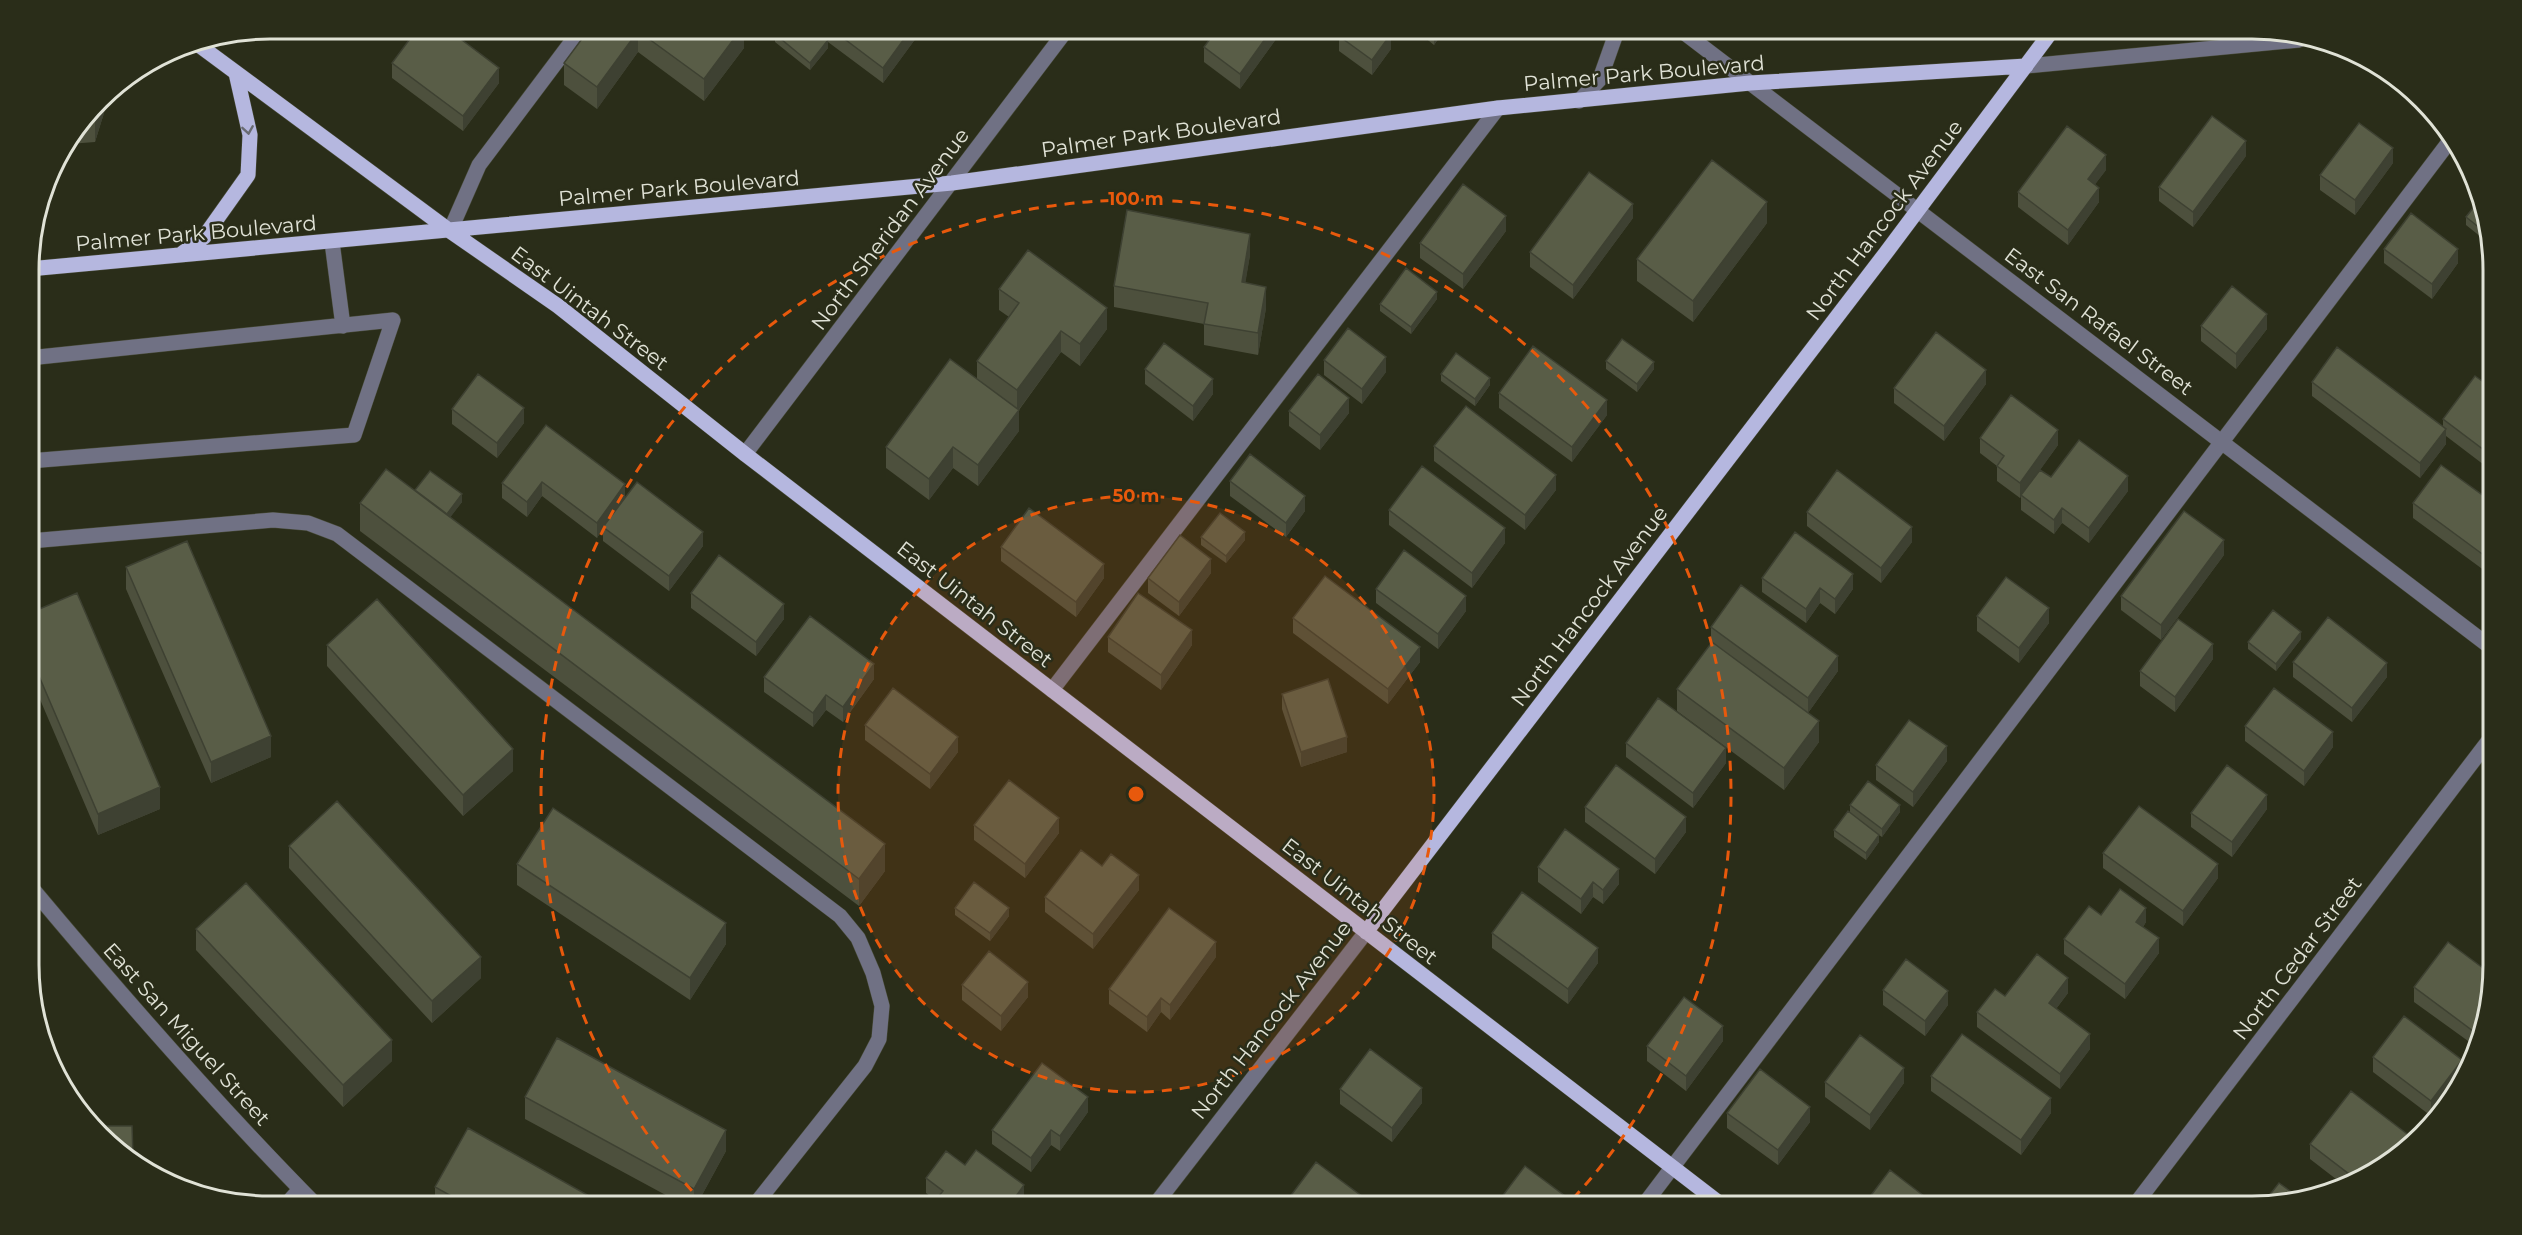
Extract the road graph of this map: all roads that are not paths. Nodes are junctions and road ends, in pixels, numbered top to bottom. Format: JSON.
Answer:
{"nodes":[{"id":1,"x":574,"y":39,"type":"edge"},
{"id":2,"x":1060,"y":39,"type":"edge"},
{"id":3,"x":1614,"y":39,"type":"edge"},
{"id":4,"x":1692,"y":39,"type":"edge"},
{"id":5,"x":2046,"y":39,"type":"edge"},
{"id":6,"x":2285,"y":41,"type":"edge"},
{"id":7,"x":204,"y":49,"type":"edge"},
{"id":8,"x":2026,"y":66,"type":"junction"},
{"id":9,"x":236,"y":73,"type":"junction"},
{"id":10,"x":1750,"y":83,"type":"junction"},
{"id":11,"x":1579,"y":101,"type":"junction"},
{"id":12,"x":1498,"y":108,"type":"junction"},
{"id":13,"x":2446,"y":146,"type":"edge"},
{"id":14,"x":952,"y":183,"type":"junction"},
{"id":15,"x":1918,"y":210,"type":"junction"},
{"id":16,"x":450,"y":231,"type":"junction"},
{"id":17,"x":332,"y":242,"type":"junction"},
{"id":18,"x":178,"y":256,"type":"junction"},
{"id":19,"x":39,"y":268,"type":"edge"},
{"id":20,"x":344,"y":326,"type":"junction"},
{"id":21,"x":39,"y":357,"type":"edge"},
{"id":22,"x":2222,"y":442,"type":"junction"},
{"id":23,"x":745,"y":454,"type":"junction"},
{"id":24,"x":39,"y":459,"type":"edge"},
{"id":25,"x":39,"y":540,"type":"edge"},
{"id":26,"x":2483,"y":641,"type":"edge"},
{"id":27,"x":1052,"y":690,"type":"junction"},
{"id":28,"x":2483,"y":748,"type":"edge"},
{"id":29,"x":39,"y":897,"type":"edge"},
{"id":30,"x":1366,"y":932,"type":"junction"},
{"id":31,"x":1672,"y":1167,"type":"junction"},
{"id":32,"x":300,"y":1189,"type":"junction"},
{"id":33,"x":294,"y":1196,"type":"edge"},
{"id":34,"x":307,"y":1196,"type":"edge"},
{"id":35,"x":762,"y":1196,"type":"edge"},
{"id":36,"x":1162,"y":1196,"type":"edge"},
{"id":37,"x":1650,"y":1196,"type":"edge"},
{"id":38,"x":1710,"y":1196,"type":"edge"},
{"id":39,"x":2142,"y":1196,"type":"edge"}],
"edges":[{"from":1,"to":16,"type":"street"},
{"from":2,"to":14,"type":"street","name":"North Sheridan Avenue"},
{"from":3,"to":11,"type":"street"},
{"from":4,"to":10,"type":"street","name":"East San Rafael Street"},
{"from":5,"to":8,"type":"main road","name":"North Hancock Avenue"},
{"from":6,"to":8,"type":"street","name":"Palmer Park Boulevard"},
{"from":7,"to":9,"type":"main road","name":"East Uintah Street"},
{"from":8,"to":10,"type":"main road","name":"Palmer Park Boulevard"},
{"from":8,"to":15,"type":"main road","name":"North Hancock Avenue"},
{"from":9,"to":16,"type":"main road","name":"East Uintah Street"},
{"from":9,"to":18,"type":"main road","one_way":true},
{"from":10,"to":11,"type":"main road","name":"Palmer Park Boulevard"},
{"from":10,"to":15,"type":"street","name":"East San Rafael Street"},
{"from":11,"to":12,"type":"main road","name":"Palmer Park Boulevard"},
{"from":12,"to":14,"type":"main road","name":"Palmer Park Boulevard"},
{"from":12,"to":27,"type":"street"},
{"from":13,"to":22,"type":"street"},
{"from":14,"to":16,"type":"main road","name":"Palmer Park Boulevard"},
{"from":14,"to":23,"type":"street","name":"North Sheridan Avenue"},
{"from":15,"to":22,"type":"street","name":"East San Rafael Street"},
{"from":15,"to":30,"type":"main road","name":"North Hancock Avenue"},
{"from":16,"to":17,"type":"main road","name":"Palmer Park Boulevard"},
{"from":16,"to":23,"type":"main road","name":"East Uintah Street"},
{"from":17,"to":18,"type":"main road","name":"Palmer Park Boulevard"},
{"from":17,"to":20,"type":"street"},
{"from":18,"to":19,"type":"main road","name":"Palmer Park Boulevard"},
{"from":20,"to":21,"type":"street"},
{"from":20,"to":24,"type":"street"},
{"from":22,"to":26,"type":"street","name":"East San Rafael Street"},
{"from":22,"to":31,"type":"street"},
{"from":23,"to":27,"type":"main road","name":"East Uintah Street"},
{"from":25,"to":35,"type":"street"},
{"from":27,"to":30,"type":"main road","name":"East Uintah Street"},
{"from":28,"to":39,"type":"street","name":"North Cedar Street"},
{"from":29,"to":32,"type":"street","name":"East San Miguel Street"},
{"from":30,"to":31,"type":"main road","name":"East Uintah Street"},
{"from":30,"to":36,"type":"street","name":"North Hancock Avenue"},
{"from":31,"to":37,"type":"street"},
{"from":31,"to":38,"type":"main road","name":"East Uintah Street"},
{"from":32,"to":33,"type":"street"},
{"from":32,"to":34,"type":"street","name":"East San Miguel Street"}]}
